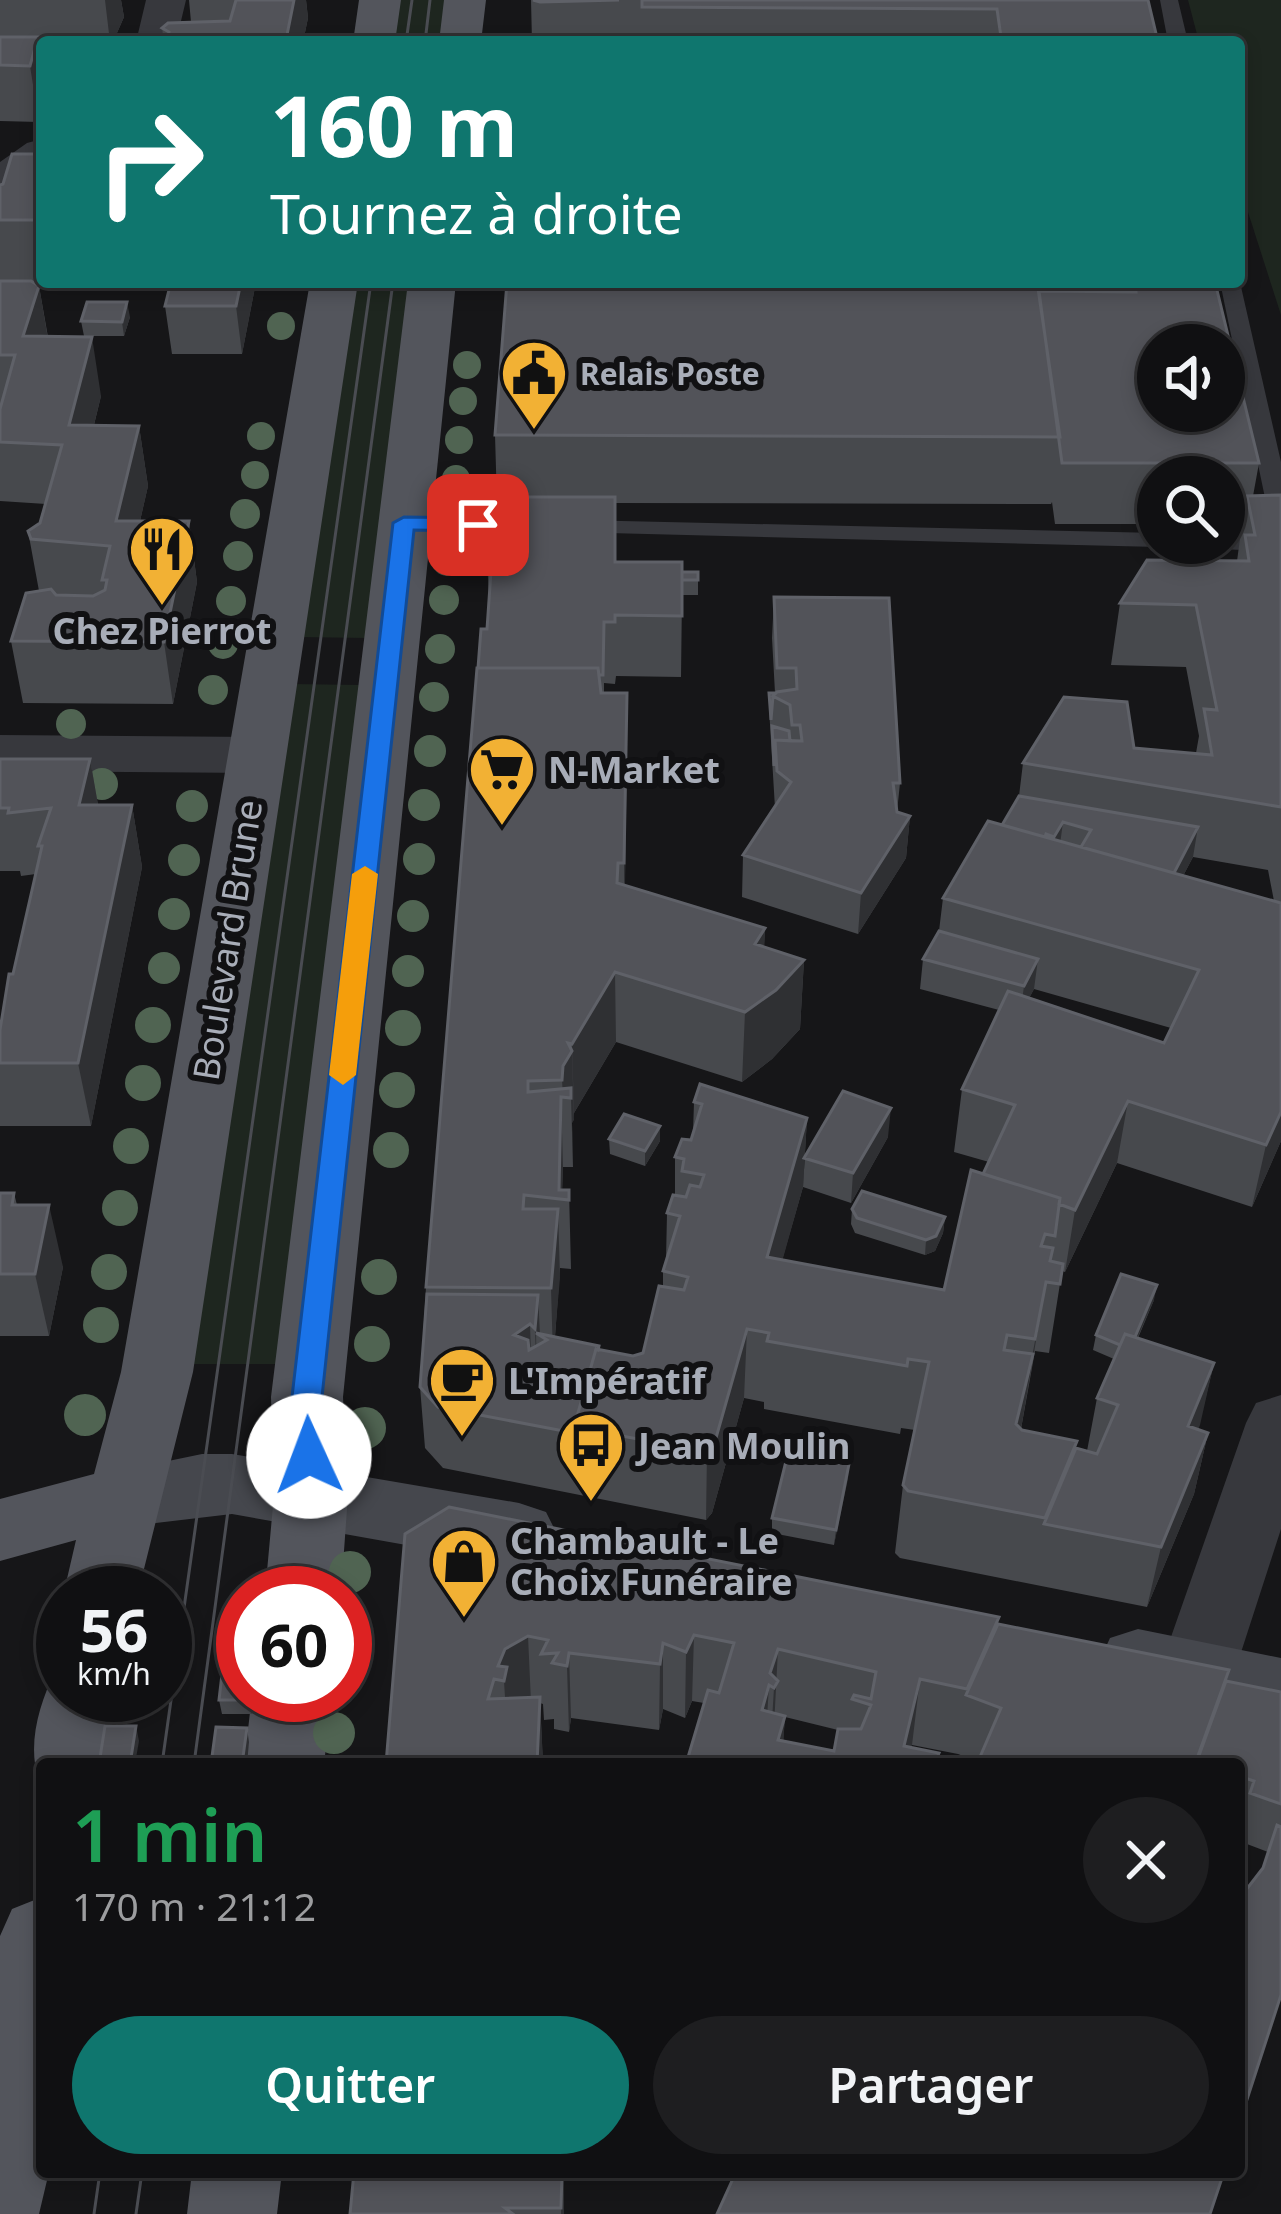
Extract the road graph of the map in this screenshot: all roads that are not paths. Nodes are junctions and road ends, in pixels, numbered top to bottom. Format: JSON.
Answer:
{"nodes":[{"id":1,"x":166,"y":0,"type":"edge"},
{"id":2,"x":380,"y":0,"type":"edge"},
{"id":3,"x":464,"y":0,"type":"edge"},
{"id":4,"x":1169,"y":0,"type":"edge"},
{"id":5,"x":158,"y":36,"type":"edge"},
{"id":6,"x":375,"y":36,"type":"edge"},
{"id":7,"x":461,"y":36,"type":"edge"},
{"id":8,"x":1177,"y":36,"type":"edge"},
{"id":9,"x":36,"y":156,"type":"edge"},
{"id":10,"x":0,"y":182,"type":"edge"},
{"id":11,"x":333,"y":288,"type":"edge"},
{"id":12,"x":431,"y":288,"type":"edge"},
{"id":13,"x":1227,"y":295,"type":"edge"},
{"id":14,"x":1281,"y":517,"type":"edge"},
{"id":15,"x":404,"y":523,"type":"junction"},
{"id":16,"x":1281,"y":530,"type":"edge"},
{"id":17,"x":1137,"y":540,"type":"edge"},
{"id":18,"x":1245,"y":541,"type":"edge"},
{"id":19,"x":0,"y":753,"type":"edge"},
{"id":20,"x":256,"y":755,"type":"junction"},
{"id":21,"x":1281,"y":1423,"type":"edge"},
{"id":22,"x":311,"y":1495,"type":"junction"},
{"id":23,"x":122,"y":1497,"type":"junction"},
{"id":24,"x":0,"y":1530,"type":"edge"},
{"id":25,"x":591,"y":1549,"type":"edge"},
{"id":26,"x":106,"y":1566,"type":"edge"},
{"id":27,"x":305,"y":1566,"type":"edge"},
{"id":28,"x":1080,"y":1650,"type":"edge"},
{"id":29,"x":1196,"y":1674,"type":"junction"},
{"id":30,"x":1281,"y":1692,"type":"edge"},
{"id":31,"x":78,"y":1722,"type":"edge"},
{"id":32,"x":289,"y":1722,"type":"edge"},
{"id":33,"x":72,"y":1758,"type":"edge"},
{"id":34,"x":285,"y":1758,"type":"edge"},
{"id":35,"x":36,"y":1974,"type":"edge"},
{"id":36,"x":236,"y":2178,"type":"edge"},
{"id":37,"x":0,"y":2201,"type":"edge"},
{"id":38,"x":13,"y":2214,"type":"edge"},
{"id":39,"x":232,"y":2214,"type":"edge"}],
"edges":[{"from":1,"to":5,"type":"street"},
{"from":2,"to":6,"type":"main road"},
{"from":3,"to":7,"type":"main road"},
{"from":4,"to":8,"type":"lane"},
{"from":9,"to":10,"type":"street"},
{"from":11,"to":20,"type":"main road","name":"Boulevard Brune"},
{"from":12,"to":15,"type":"main road"},
{"from":13,"to":14,"type":"lane"},
{"from":15,"to":17,"type":"lane"},
{"from":15,"to":22,"type":"main road"},
{"from":16,"to":18,"type":"lane"},
{"from":19,"to":20,"type":"street"},
{"from":20,"to":23,"type":"main road","name":"Boulevard Brune"},
{"from":21,"to":29,"type":"street"},
{"from":22,"to":23,"type":"street"},
{"from":22,"to":25,"type":"street"},
{"from":22,"to":27,"type":"main road"},
{"from":23,"to":24,"type":"main road"},
{"from":23,"to":26,"type":"main road","name":"Boulevard Brune"},
{"from":28,"to":29,"type":"street"},
{"from":29,"to":30,"type":"street"},
{"from":31,"to":33,"type":"main road"},
{"from":32,"to":34,"type":"main road"},
{"from":35,"to":37,"type":"main road"},
{"from":36,"to":39,"type":"main road"},
{"from":37,"to":38,"type":"main road"}]}
